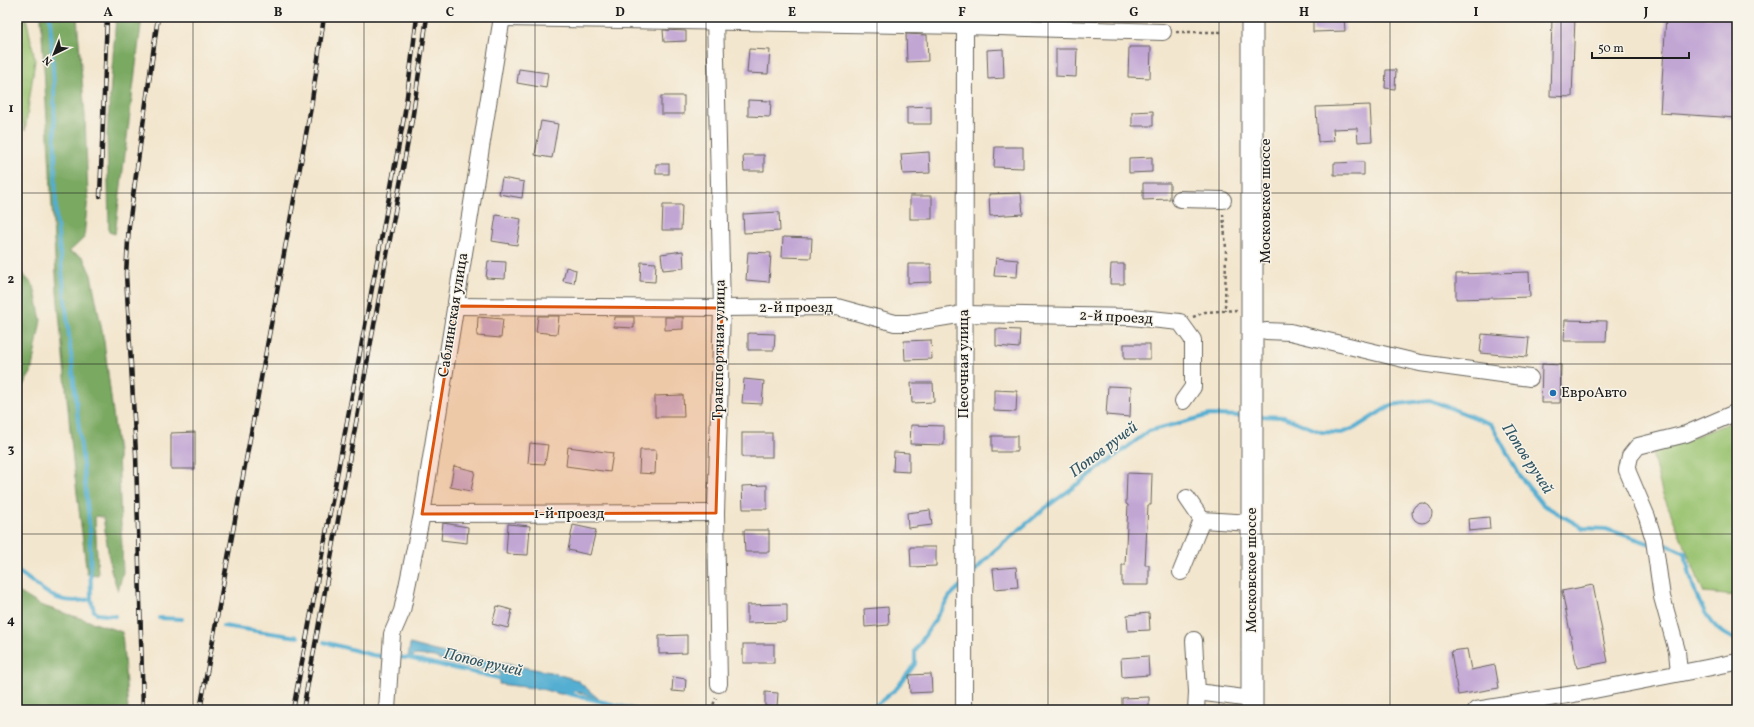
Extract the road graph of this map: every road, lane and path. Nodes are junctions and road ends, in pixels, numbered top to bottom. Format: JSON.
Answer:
{"nodes":[{"id":1,"x":502,"y":17,"type":"edge"},
{"id":2,"x":1252,"y":17,"type":"edge"},
{"id":3,"x":1266,"y":17,"type":"edge"},
{"id":4,"x":715,"y":19,"type":"edge"},
{"id":5,"x":965,"y":22,"type":"edge"},
{"id":6,"x":1163,"y":32,"type":"joint"},
{"id":7,"x":1222,"y":32,"type":"dead end"},
{"id":8,"x":1180,"y":199,"type":"dead end"},
{"id":9,"x":1223,"y":200,"type":"joint"},
{"id":10,"x":456,"y":306,"type":"junction"},
{"id":11,"x":722,"y":308,"type":"junction"},
{"id":12,"x":1240,"y":310,"type":"dead end"},
{"id":13,"x":1225,"y":311,"type":"junction"},
{"id":14,"x":964,"y":314,"type":"junction"},
{"id":15,"x":1180,"y":322,"type":"junction"},
{"id":16,"x":1266,"y":331,"type":"junction"},
{"id":17,"x":1530,"y":378,"type":"dead end"},
{"id":18,"x":1259,"y":385,"type":"junction"},
{"id":19,"x":1183,"y":401,"type":"dead end"},
{"id":20,"x":1737,"y":412,"type":"edge"},
{"id":21,"x":1259,"y":430,"type":"junction"},
{"id":22,"x":1187,"y":498,"type":"dead end"},
{"id":23,"x":716,"y":513,"type":"junction"},
{"id":24,"x":422,"y":514,"type":"junction"},
{"id":25,"x":1202,"y":520,"type":"junction"},
{"id":26,"x":1252,"y":523,"type":"junction"},
{"id":27,"x":1181,"y":572,"type":"dead end"},
{"id":28,"x":1194,"y":640,"type":"dead end"},
{"id":29,"x":1737,"y":662,"type":"edge"},
{"id":30,"x":1678,"y":673,"type":"junction"},
{"id":31,"x":719,"y":684,"type":"dead end"},
{"id":32,"x":1197,"y":692,"type":"junction"},
{"id":33,"x":1256,"y":706,"type":"edge"},
{"id":34,"x":387,"y":710,"type":"edge"},
{"id":35,"x":964,"y":710,"type":"edge"},
{"id":36,"x":1196,"y":710,"type":"edge"},
{"id":37,"x":1476,"y":710,"type":"edge"}],
"edges":[{"from":1,"to":4,"type":"street"},
{"from":1,"to":10,"type":"street","name":"Саблинская улица"},
{"from":2,"to":18,"type":"main road","name":"Московское шоссе"},
{"from":3,"to":16,"type":"main road","name":"Московское шоссе"},
{"from":4,"to":5,"type":"street"},
{"from":4,"to":11,"type":"street","name":"Транспортная улица"},
{"from":5,"to":6,"type":"street"},
{"from":5,"to":14,"type":"street","name":"Песочная улица"},
{"from":6,"to":7,"type":"path"},
{"from":8,"to":9,"type":"street"},
{"from":9,"to":13,"type":"path"},
{"from":10,"to":11,"type":"street","name":"2-й проезд"},
{"from":10,"to":24,"type":"street","name":"Саблинская улица"},
{"from":11,"to":14,"type":"street","name":"2-й проезд"},
{"from":11,"to":23,"type":"street","name":"Транспортная улица"},
{"from":12,"to":13,"type":"path"},
{"from":13,"to":15,"type":"path"},
{"from":14,"to":15,"type":"street","name":"2-й проезд"},
{"from":14,"to":35,"type":"street","name":"Песочная улица"},
{"from":15,"to":19,"type":"street"},
{"from":16,"to":17,"type":"street"},
{"from":16,"to":18,"type":"main road","name":"Московское шоссе"},
{"from":18,"to":21,"type":"main road"},
{"from":20,"to":30,"type":"street"},
{"from":21,"to":26,"type":"main road","name":"Московское шоссе"},
{"from":21,"to":33,"type":"main road","name":"Московское шоссе"},
{"from":22,"to":25,"type":"street"},
{"from":23,"to":24,"type":"street","name":"1-й проезд"},
{"from":23,"to":31,"type":"street","name":"Транспортная улица"},
{"from":24,"to":34,"type":"street","name":"Саблинская улица"},
{"from":25,"to":26,"type":"street"},
{"from":25,"to":27,"type":"street"},
{"from":26,"to":33,"type":"main road","name":"Московское шоссе"},
{"from":28,"to":32,"type":"street"},
{"from":29,"to":30,"type":"street"},
{"from":30,"to":37,"type":"street"},
{"from":32,"to":33,"type":"street"},
{"from":32,"to":36,"type":"street"}]}
